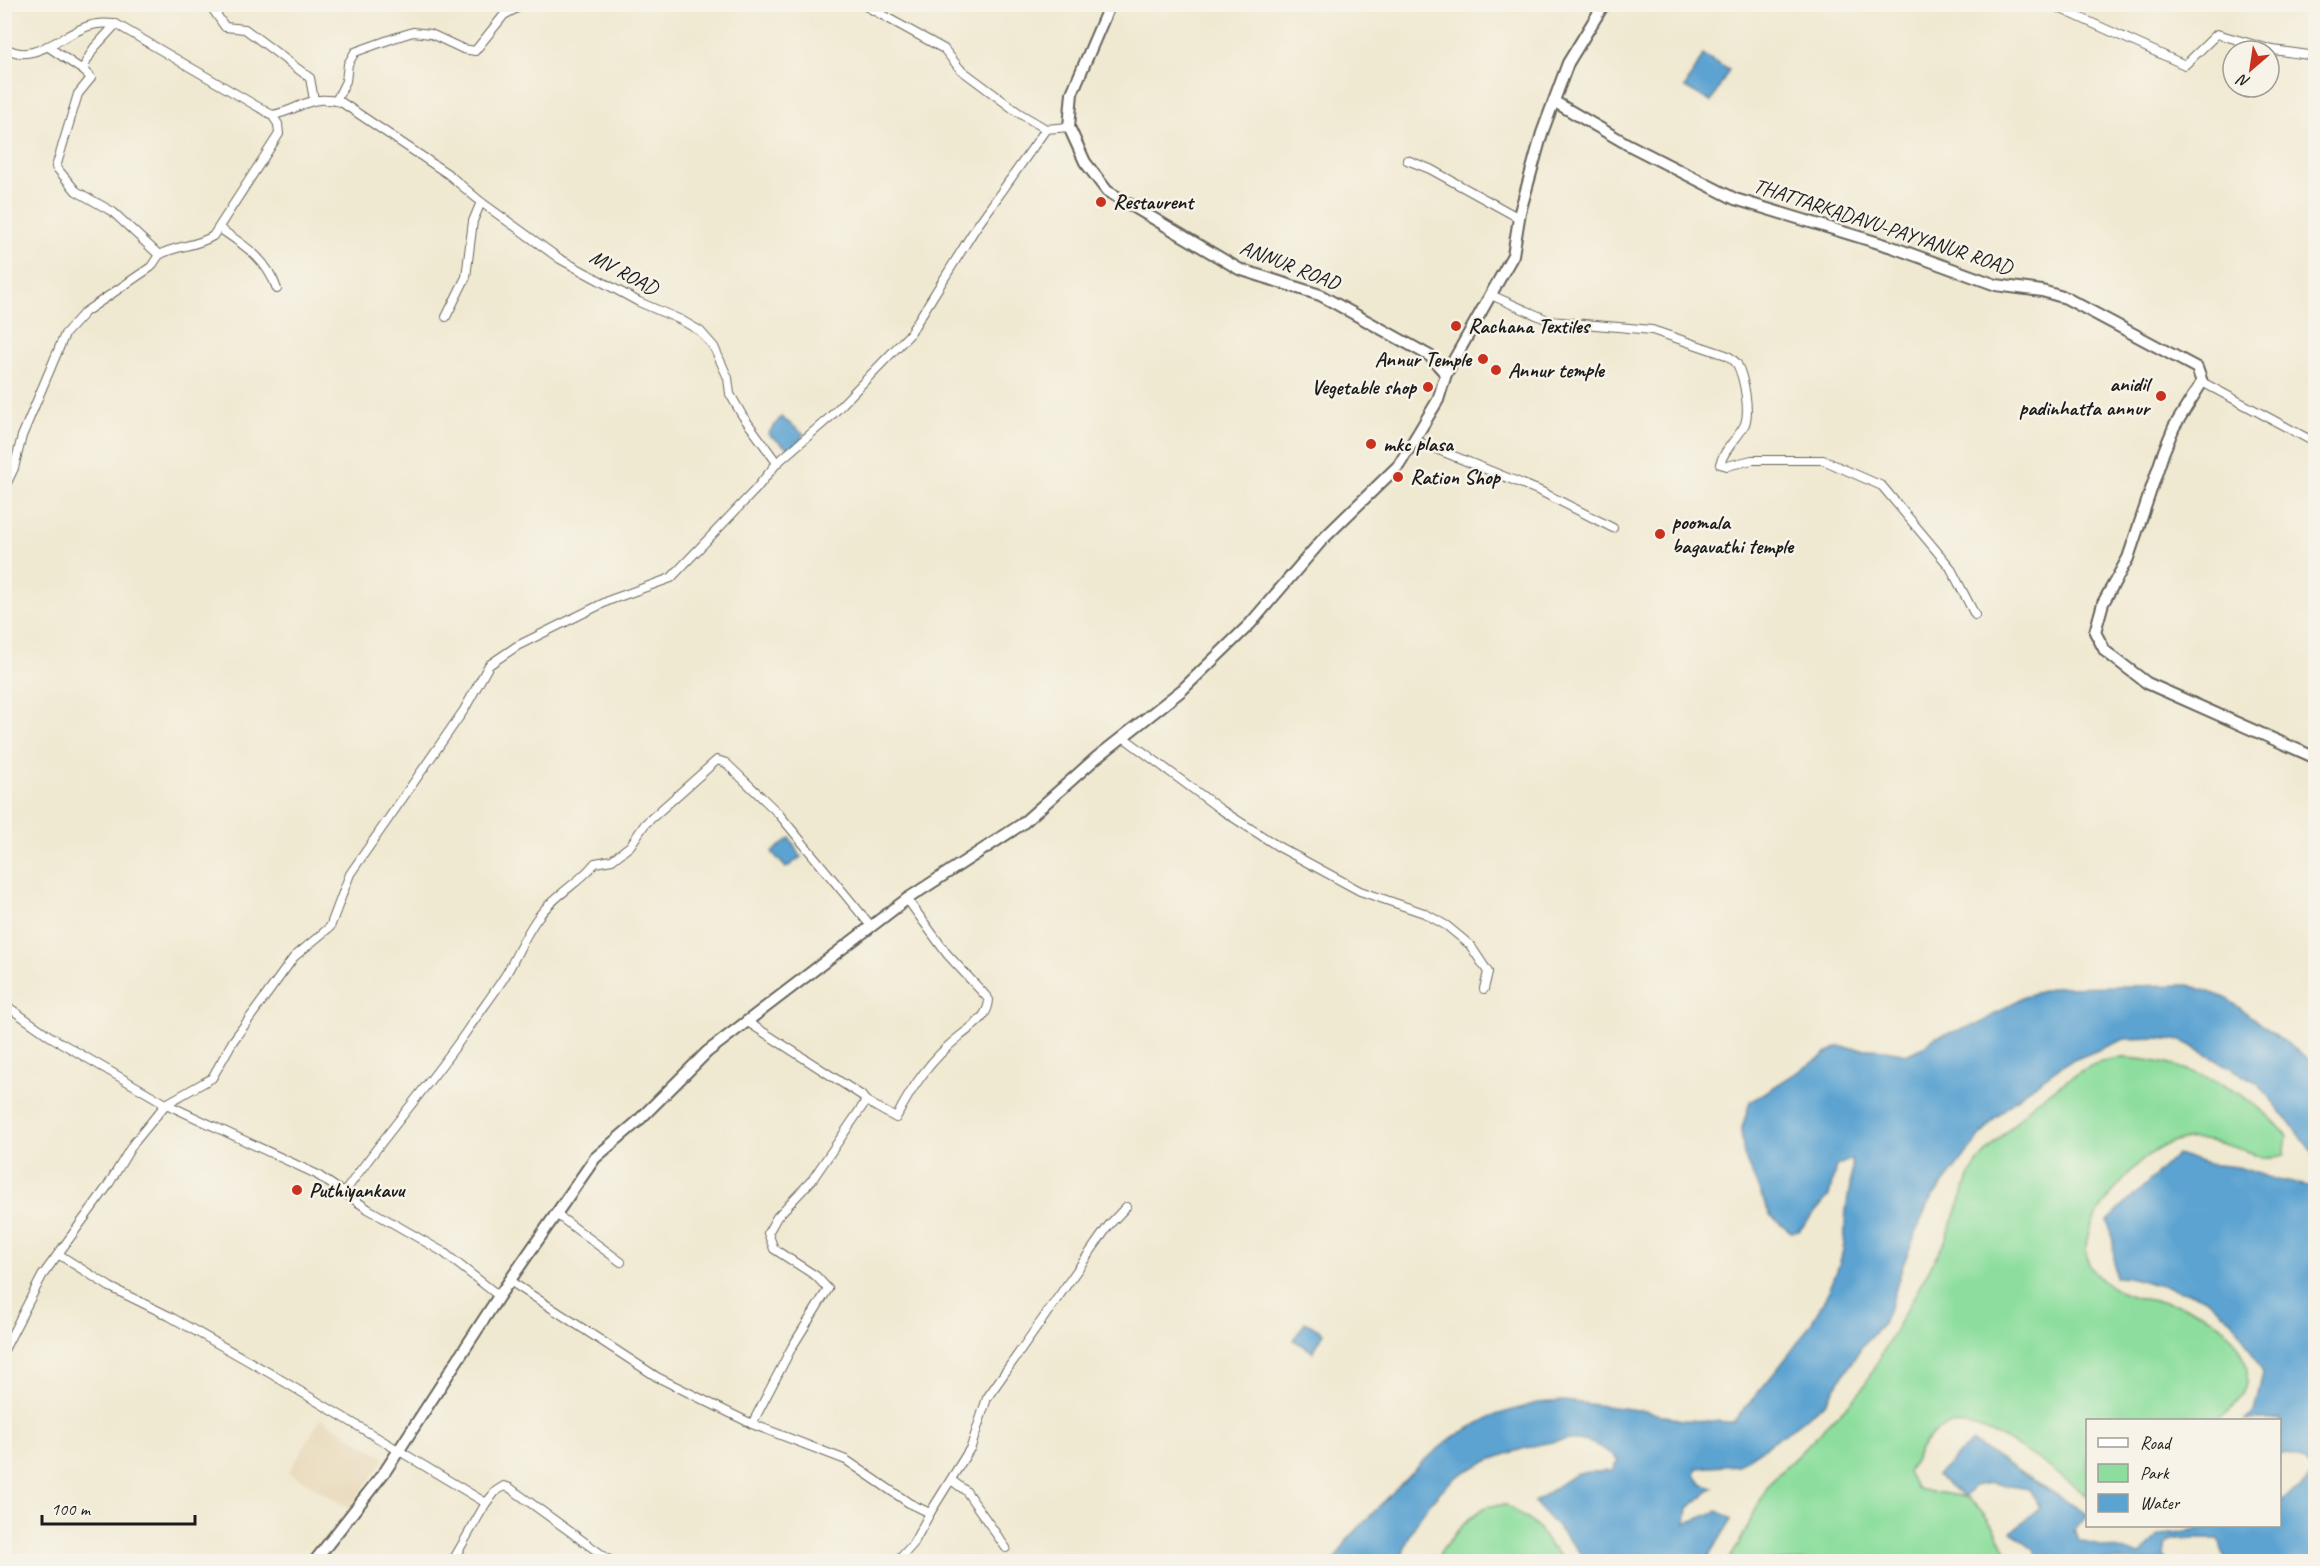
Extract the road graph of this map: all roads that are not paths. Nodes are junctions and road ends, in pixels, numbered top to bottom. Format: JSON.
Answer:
{"nodes":[{"id":1,"x":862,"y":4,"type":"edge"},
{"id":2,"x":1110,"y":4,"type":"edge"},
{"id":3,"x":1606,"y":4,"type":"edge"},
{"id":4,"x":2050,"y":4,"type":"edge"},
{"id":5,"x":517,"y":8,"type":"dead end"},
{"id":6,"x":214,"y":11,"type":"dead end"},
{"id":7,"x":116,"y":24,"type":"junction"},
{"id":8,"x":4,"y":46,"type":"edge"},
{"id":9,"x":47,"y":46,"type":"junction"},
{"id":10,"x":2316,"y":56,"type":"edge"},
{"id":11,"x":84,"y":71,"type":"junction"},
{"id":12,"x":314,"y":100,"type":"junction"},
{"id":13,"x":336,"y":100,"type":"junction"},
{"id":14,"x":1555,"y":102,"type":"junction"},
{"id":15,"x":272,"y":115,"type":"junction"},
{"id":16,"x":1069,"y":127,"type":"junction"},
{"id":17,"x":1046,"y":129,"type":"junction"},
{"id":18,"x":1407,"y":160,"type":"dead end"},
{"id":19,"x":481,"y":202,"type":"junction"},
{"id":20,"x":1519,"y":218,"type":"junction"},
{"id":21,"x":219,"y":228,"type":"junction"},
{"id":22,"x":159,"y":255,"type":"junction"},
{"id":23,"x":277,"y":289,"type":"dead end"},
{"id":24,"x":1491,"y":295,"type":"junction"},
{"id":25,"x":446,"y":317,"type":"dead end"},
{"id":26,"x":1446,"y":374,"type":"junction"},
{"id":27,"x":2202,"y":382,"type":"junction"},
{"id":28,"x":1414,"y":440,"type":"junction"},
{"id":29,"x":2316,"y":443,"type":"edge"},
{"id":30,"x":777,"y":463,"type":"junction"},
{"id":31,"x":4,"y":489,"type":"edge"},
{"id":32,"x":1613,"y":528,"type":"dead end"},
{"id":33,"x":1975,"y":615,"type":"dead end"},
{"id":34,"x":1123,"y":737,"type":"junction"},
{"id":35,"x":2316,"y":758,"type":"edge"},
{"id":36,"x":907,"y":899,"type":"junction"},
{"id":37,"x":871,"y":926,"type":"junction"},
{"id":38,"x":1484,"y":989,"type":"dead end"},
{"id":39,"x":4,"y":1004,"type":"edge"},
{"id":40,"x":746,"y":1021,"type":"junction"},
{"id":41,"x":866,"y":1101,"type":"junction"},
{"id":42,"x":166,"y":1104,"type":"junction"},
{"id":43,"x":344,"y":1193,"type":"junction"},
{"id":44,"x":1126,"y":1207,"type":"dead end"},
{"id":45,"x":556,"y":1214,"type":"junction"},
{"id":46,"x":58,"y":1254,"type":"junction"},
{"id":47,"x":621,"y":1262,"type":"dead end"},
{"id":48,"x":510,"y":1281,"type":"junction"},
{"id":49,"x":499,"y":1296,"type":"junction"},
{"id":50,"x":4,"y":1350,"type":"edge"},
{"id":51,"x":752,"y":1424,"type":"junction"},
{"id":52,"x":400,"y":1449,"type":"junction"},
{"id":53,"x":951,"y":1480,"type":"junction"},
{"id":54,"x":486,"y":1503,"type":"junction"},
{"id":55,"x":930,"y":1513,"type":"junction"},
{"id":56,"x":1006,"y":1548,"type":"dead end"},
{"id":57,"x":314,"y":1562,"type":"edge"},
{"id":58,"x":452,"y":1562,"type":"edge"},
{"id":59,"x":612,"y":1562,"type":"edge"},
{"id":60,"x":897,"y":1562,"type":"edge"}],
"edges":[{"from":1,"to":17,"type":"street"},
{"from":2,"to":16,"type":"main road","name":"ANNUR ROAD"},
{"from":3,"to":14,"type":"main road"},
{"from":4,"to":10,"type":"street"},
{"from":5,"to":13,"type":"street"},
{"from":6,"to":12,"type":"street"},
{"from":7,"to":9,"type":"street"},
{"from":7,"to":11,"type":"street"},
{"from":7,"to":15,"type":"street"},
{"from":8,"to":9,"type":"street"},
{"from":9,"to":11,"type":"street"},
{"from":11,"to":22,"type":"street"},
{"from":12,"to":13,"type":"street"},
{"from":12,"to":15,"type":"street"},
{"from":13,"to":19,"type":"street","name":"MV ROAD"},
{"from":14,"to":20,"type":"main road"},
{"from":14,"to":27,"type":"main road","name":"THATTARKADAVU-PAYYANUR ROAD"},
{"from":15,"to":21,"type":"street"},
{"from":16,"to":17,"type":"street"},
{"from":16,"to":26,"type":"main road","name":"ANNUR ROAD"},
{"from":17,"to":30,"type":"street"},
{"from":18,"to":20,"type":"street"},
{"from":19,"to":25,"type":"street"},
{"from":19,"to":30,"type":"street","name":"MV ROAD"},
{"from":20,"to":24,"type":"main road"},
{"from":21,"to":22,"type":"street"},
{"from":21,"to":23,"type":"street"},
{"from":22,"to":31,"type":"street"},
{"from":24,"to":26,"type":"main road"},
{"from":24,"to":33,"type":"street"},
{"from":26,"to":28,"type":"main road"},
{"from":27,"to":29,"type":"street"},
{"from":27,"to":35,"type":"main road"},
{"from":28,"to":32,"type":"street"},
{"from":28,"to":34,"type":"main road"},
{"from":30,"to":42,"type":"street"},
{"from":34,"to":36,"type":"main road"},
{"from":34,"to":38,"type":"street"},
{"from":36,"to":37,"type":"main road"},
{"from":36,"to":41,"type":"street"},
{"from":37,"to":40,"type":"main road"},
{"from":37,"to":43,"type":"street"},
{"from":39,"to":42,"type":"street"},
{"from":40,"to":41,"type":"street"},
{"from":40,"to":45,"type":"main road"},
{"from":41,"to":51,"type":"street"},
{"from":42,"to":43,"type":"street"},
{"from":42,"to":46,"type":"street"},
{"from":43,"to":49,"type":"street"},
{"from":44,"to":53,"type":"street"},
{"from":45,"to":47,"type":"street"},
{"from":45,"to":48,"type":"main road"},
{"from":46,"to":50,"type":"street"},
{"from":46,"to":52,"type":"street"},
{"from":48,"to":49,"type":"main road"},
{"from":48,"to":51,"type":"street"},
{"from":49,"to":52,"type":"main road"},
{"from":51,"to":55,"type":"street"},
{"from":52,"to":54,"type":"street"},
{"from":52,"to":57,"type":"main road"},
{"from":53,"to":55,"type":"street"},
{"from":53,"to":56,"type":"street"},
{"from":54,"to":58,"type":"street"},
{"from":54,"to":59,"type":"street"},
{"from":55,"to":60,"type":"street"}]}
